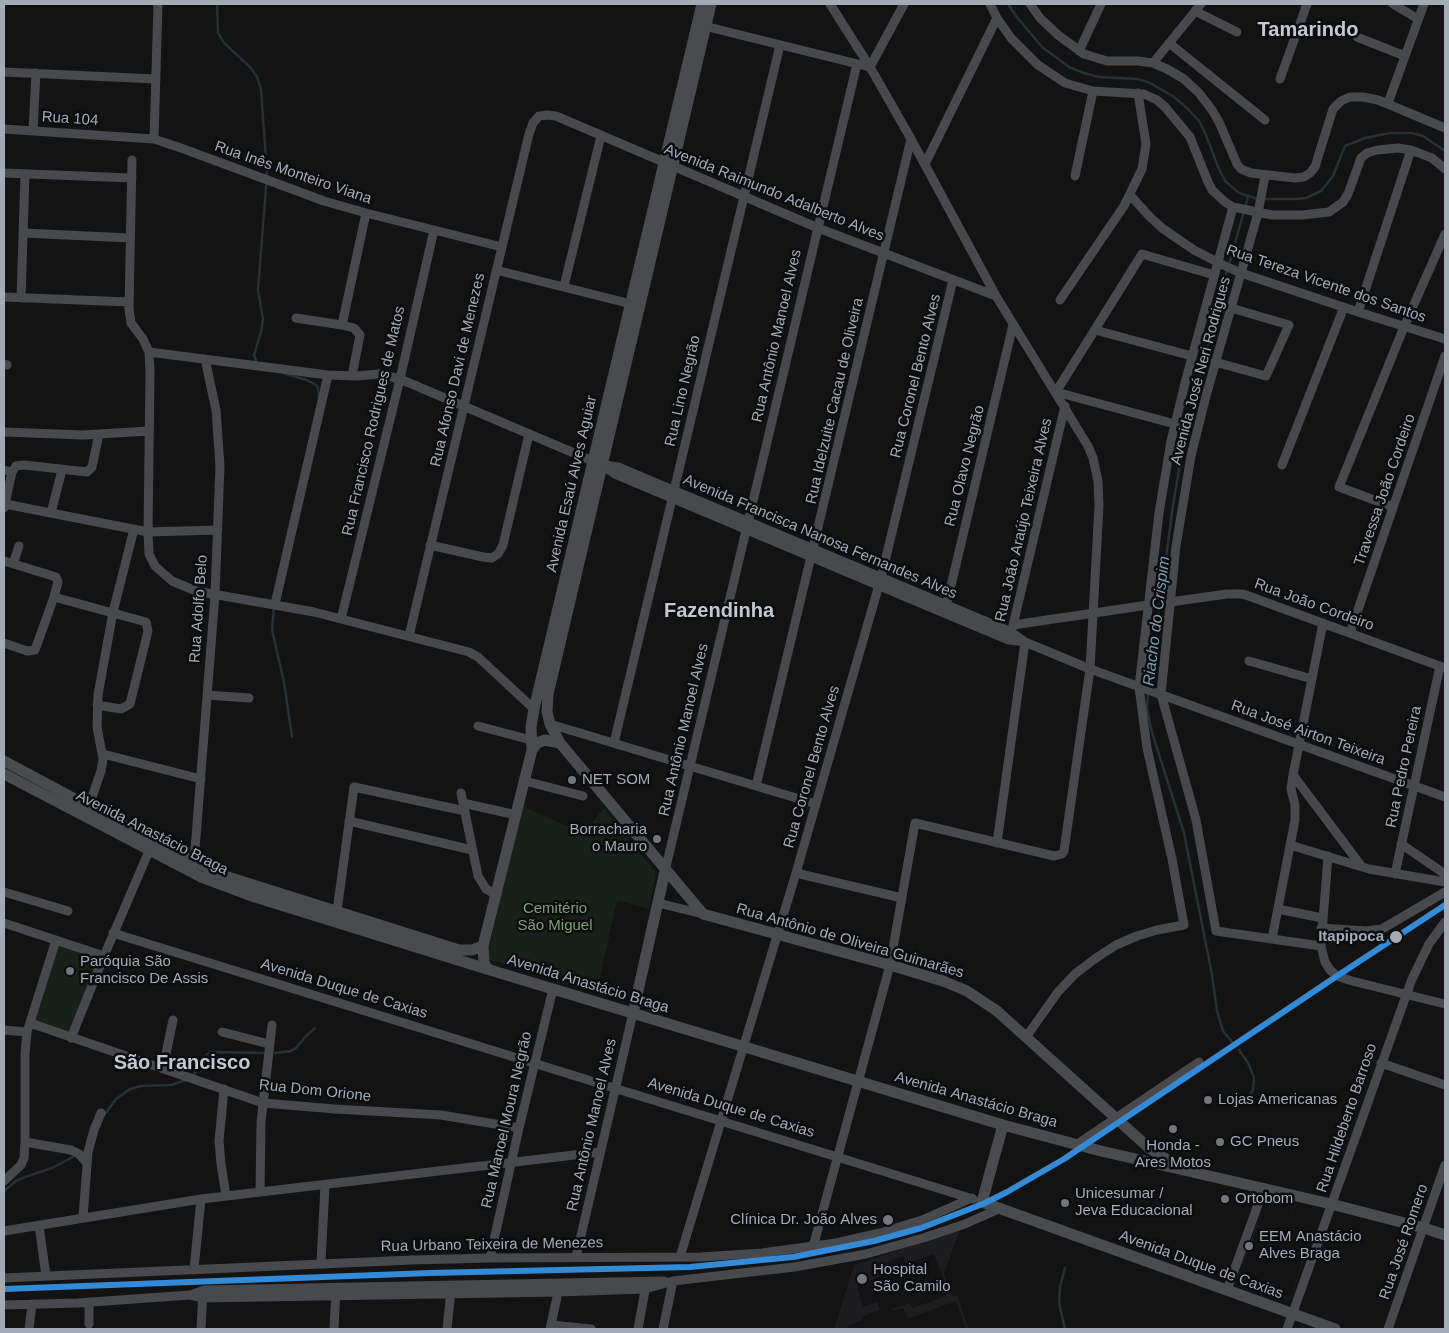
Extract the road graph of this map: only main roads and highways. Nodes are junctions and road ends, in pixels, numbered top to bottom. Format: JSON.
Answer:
{"nodes":[{"id":1,"x":702,"y":4,"type":"edge"},
{"id":2,"x":711,"y":4,"type":"edge"},
{"id":3,"x":702,"y":25,"type":"junction"},
{"id":4,"x":569,"y":586,"type":"junction"},
{"id":5,"x":534,"y":709,"type":"junction"},
{"id":6,"x":550,"y":724,"type":"junction"},
{"id":7,"x":560,"y":743,"type":"junction"},
{"id":8,"x":532,"y":745,"type":"junction"},
{"id":9,"x":4,"y":762,"type":"edge"},
{"id":10,"x":4,"y":774,"type":"edge"},
{"id":11,"x":665,"y":871,"type":"junction"},
{"id":12,"x":257,"y":892,"type":"junction"},
{"id":13,"x":336,"y":918,"type":"junction"},
{"id":14,"x":483,"y":946,"type":"junction"},
{"id":15,"x":490,"y":970,"type":"junction"},
{"id":16,"x":633,"y":1013,"type":"junction"},
{"id":17,"x":1118,"y":1120,"type":"joint"},
{"id":18,"x":1003,"y":1125,"type":"junction"},
{"id":19,"x":1183,"y":1170,"type":"junction"},
{"id":20,"x":1445,"y":1235,"type":"edge"},
{"id":21,"x":1335,"y":1329,"type":"edge"}],
"edges":[{"from":1,"to":3,"type":"main road","name":"Avenida Esaú Alves Aguiar"},
{"from":2,"to":3,"type":"main road","name":"Avenida Esaú Alves Aguiar"},
{"from":3,"to":4,"type":"main road","name":"Avenida Esaú Alves Aguiar"},
{"from":4,"to":5,"type":"main road","name":"Avenida Esaú Alves Aguiar"},
{"from":4,"to":6,"type":"main road","name":"Avenida Esaú Alves Aguiar"},
{"from":5,"to":6,"type":"main road"},
{"from":5,"to":8,"type":"main road","name":"Avenida Esaú Alves Aguiar"},
{"from":6,"to":7,"type":"main road","name":"Avenida Esaú Alves Aguiar"},
{"from":7,"to":8,"type":"main road"},
{"from":7,"to":11,"type":"main road"},
{"from":8,"to":14,"type":"main road","name":"Avenida Esaú Alves Aguiar"},
{"from":9,"to":12,"type":"main road","name":"Avenida Anastácio Braga"},
{"from":10,"to":12,"type":"main road","name":"Avenida Anastácio Braga"},
{"from":11,"to":16,"type":"main road","name":"Rua Antônio Manoel Alves"},
{"from":11,"to":17,"type":"main road","name":"Rua Antônio de Oliveira Guimarães"},
{"from":12,"to":13,"type":"main road","name":"Avenida Anastácio Braga"},
{"from":13,"to":14,"type":"main road","name":"Avenida Anastácio Braga"},
{"from":13,"to":15,"type":"main road","name":"Avenida Anastácio Braga"},
{"from":14,"to":15,"type":"main road","name":"Avenida Esaú Alves Aguiar"},
{"from":15,"to":16,"type":"main road","name":"Avenida Anastácio Braga"},
{"from":16,"to":18,"type":"main road","name":"Avenida Anastácio Braga"},
{"from":17,"to":19,"type":"main road","name":"Avenida Anastácio Braga"},
{"from":18,"to":19,"type":"main road","name":"Avenida Anastácio Braga"},
{"from":18,"to":21,"type":"main road","name":"Avenida Duque de Caxias"},
{"from":19,"to":20,"type":"main road","name":"Avenida Anastácio Braga"}]}
